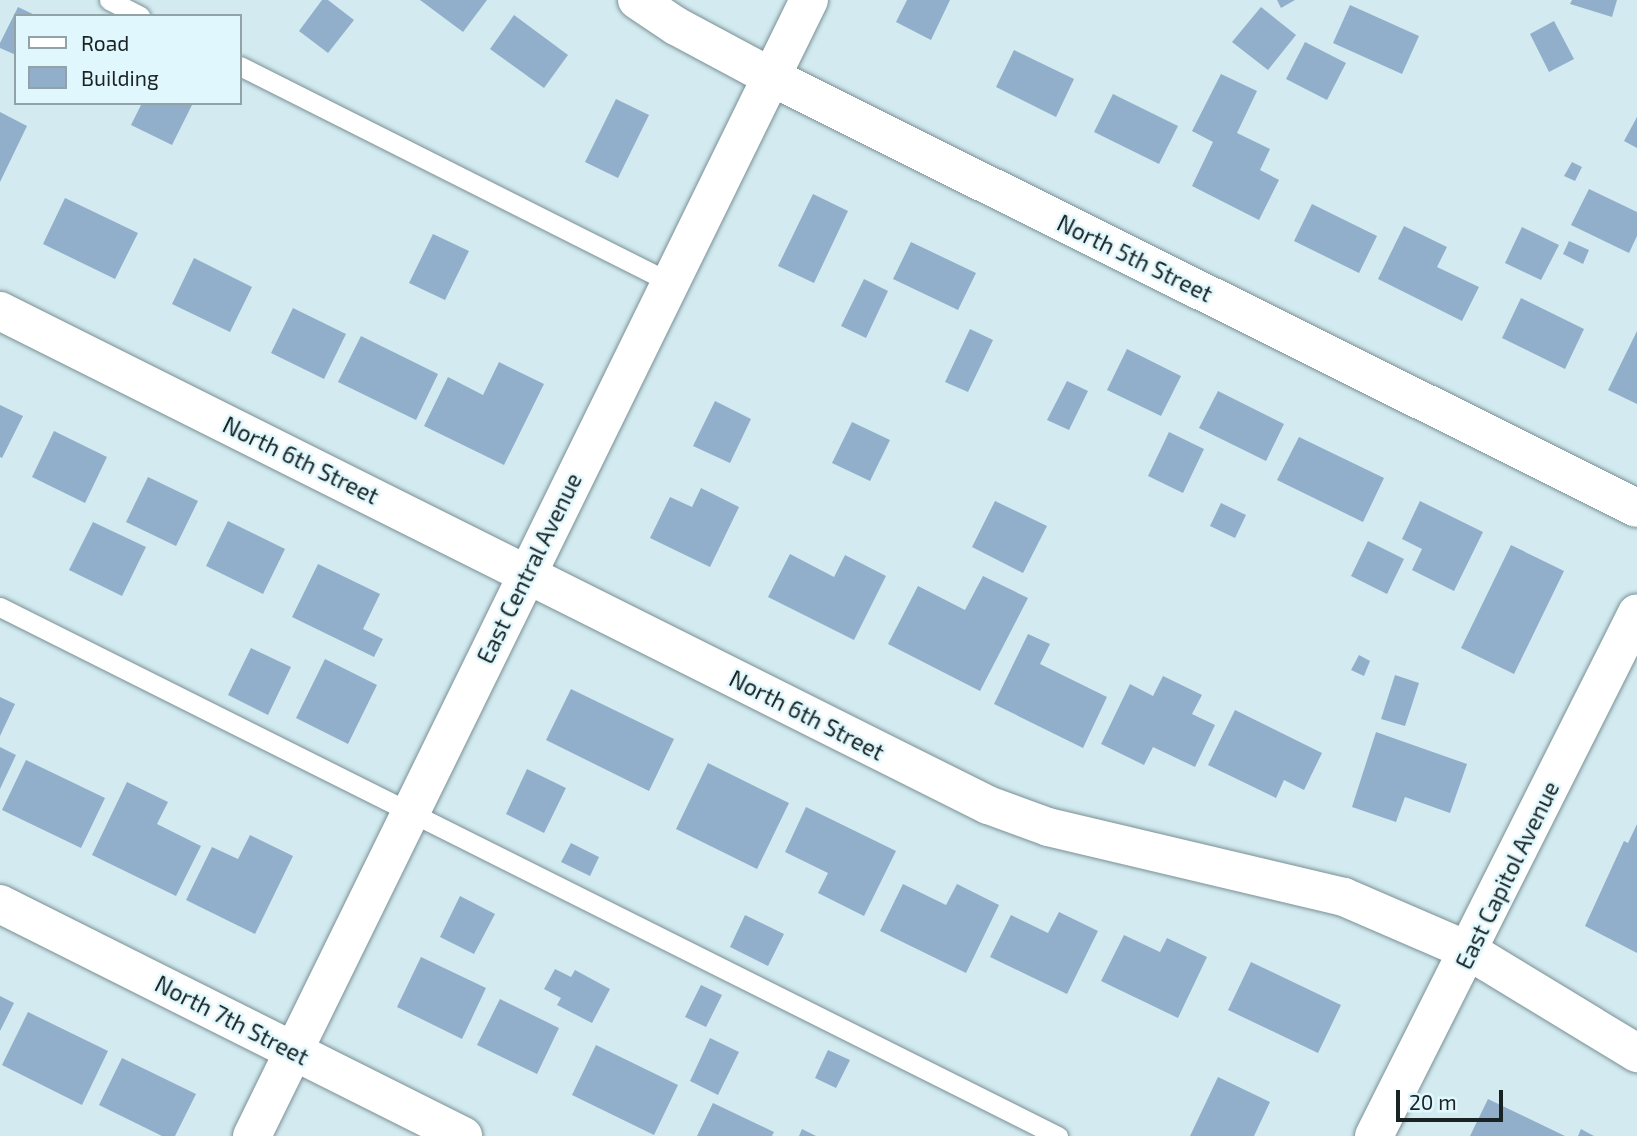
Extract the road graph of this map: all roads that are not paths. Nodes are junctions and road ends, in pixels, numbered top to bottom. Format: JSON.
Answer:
{"nodes":[{"id":1,"x":109,"y":0,"type":"edge"},
{"id":2,"x":637,"y":0,"type":"edge"},
{"id":3,"x":808,"y":0,"type":"edge"},
{"id":4,"x":136,"y":14,"type":"edge"},
{"id":5,"x":242,"y":67,"type":"edge"},
{"id":6,"x":771,"y":77,"type":"junction"},
{"id":7,"x":669,"y":282,"type":"junction"},
{"id":8,"x":0,"y":311,"type":"edge"},
{"id":9,"x":1637,"y":508,"type":"edge"},
{"id":10,"x":527,"y":573,"type":"junction"},
{"id":11,"x":0,"y":607,"type":"edge"},
{"id":12,"x":1637,"y":613,"type":"edge"},
{"id":13,"x":409,"y":811,"type":"junction"},
{"id":14,"x":0,"y":904,"type":"edge"},
{"id":15,"x":1469,"y":951,"type":"junction"},
{"id":16,"x":293,"y":1051,"type":"junction"},
{"id":17,"x":1637,"y":1053,"type":"edge"},
{"id":18,"x":252,"y":1136,"type":"edge"},
{"id":19,"x":463,"y":1136,"type":"edge"},
{"id":20,"x":1058,"y":1136,"type":"edge"},
{"id":21,"x":1374,"y":1136,"type":"edge"}],
"edges":[{"from":1,"to":4,"type":"lane"},
{"from":2,"to":6,"type":"street","name":"North 5th Street"},
{"from":3,"to":6,"type":"street","name":"East Central Avenue"},
{"from":5,"to":7,"type":"lane"},
{"from":6,"to":7,"type":"street","name":"East Central Avenue"},
{"from":6,"to":9,"type":"street","name":"North 5th Street"},
{"from":7,"to":10,"type":"street","name":"East Central Avenue"},
{"from":8,"to":10,"type":"street","name":"North 6th Street"},
{"from":10,"to":13,"type":"street","name":"East Central Avenue"},
{"from":10,"to":15,"type":"street","name":"North 6th Street"},
{"from":11,"to":13,"type":"lane"},
{"from":12,"to":15,"type":"street","name":"East Capitol Avenue"},
{"from":13,"to":16,"type":"street","name":"East Central Avenue"},
{"from":13,"to":20,"type":"lane"},
{"from":14,"to":16,"type":"street","name":"North 7th Street"},
{"from":15,"to":17,"type":"street","name":"North 6th Street"},
{"from":15,"to":21,"type":"street","name":"East Capitol Avenue"},
{"from":16,"to":18,"type":"street","name":"East Central Avenue"},
{"from":16,"to":19,"type":"street","name":"North 7th Street"}]}
